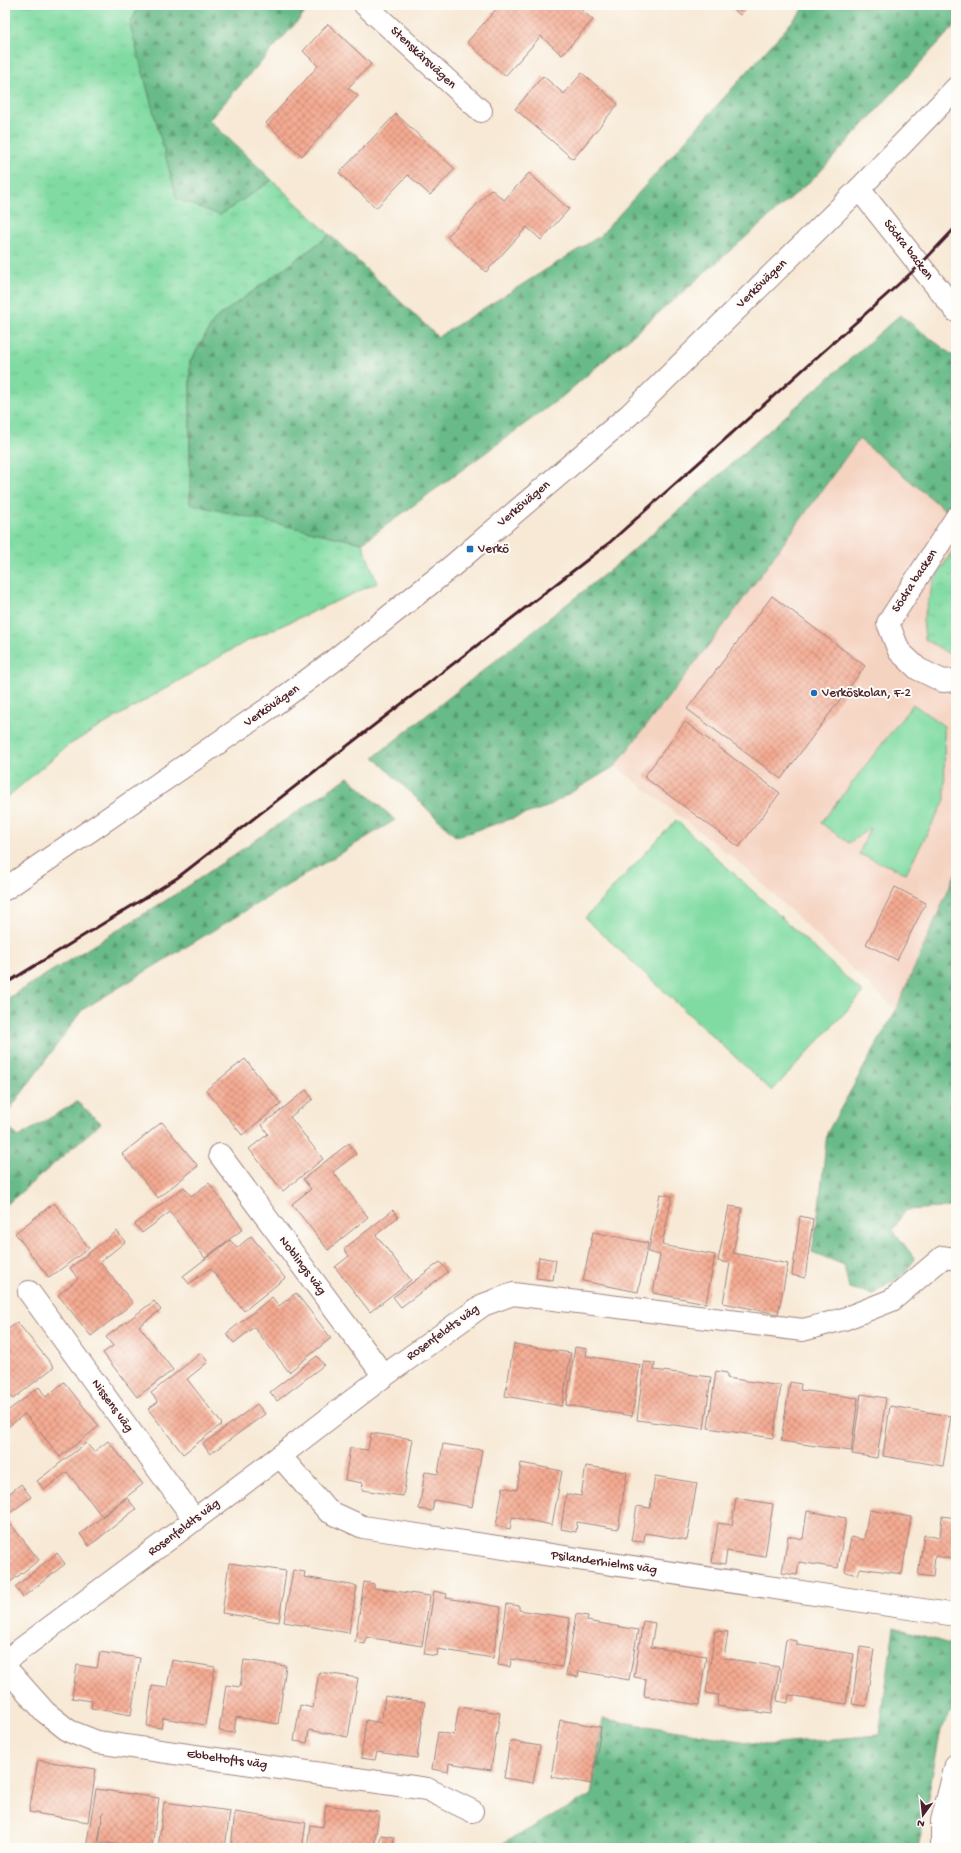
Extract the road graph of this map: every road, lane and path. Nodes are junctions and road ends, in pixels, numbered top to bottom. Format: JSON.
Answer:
{"nodes":[{"id":1,"x":365,"y":5,"type":"edge"},
{"id":2,"x":956,"y":88,"type":"edge"},
{"id":3,"x":481,"y":111,"type":"dead end"},
{"id":4,"x":859,"y":190,"type":"junction"},
{"id":5,"x":956,"y":311,"type":"edge"},
{"id":6,"x":956,"y":518,"type":"edge"},
{"id":7,"x":956,"y":680,"type":"edge"},
{"id":8,"x":5,"y":889,"type":"edge"},
{"id":9,"x":220,"y":1155,"type":"dead end"},
{"id":10,"x":956,"y":1259,"type":"edge"},
{"id":11,"x":29,"y":1292,"type":"dead end"},
{"id":12,"x":384,"y":1376,"type":"junction"},
{"id":13,"x":280,"y":1456,"type":"junction"},
{"id":14,"x":195,"y":1520,"type":"junction"},
{"id":15,"x":956,"y":1615,"type":"edge"},
{"id":16,"x":5,"y":1661,"type":"edge"},
{"id":17,"x":5,"y":1667,"type":"edge"},
{"id":18,"x":956,"y":1765,"type":"edge"},
{"id":19,"x":472,"y":1811,"type":"dead end"},
{"id":20,"x":942,"y":1848,"type":"edge"}],
"edges":[{"from":1,"to":3,"type":"street","name":"Stenskärsvägen"},
{"from":2,"to":4,"type":"street","name":"Verkövägen"},
{"from":4,"to":5,"type":"street","name":"Södra backen"},
{"from":4,"to":8,"type":"street","name":"Verkövägen"},
{"from":6,"to":7,"type":"street","name":"Södra backen"},
{"from":9,"to":12,"type":"street","name":"Noblings väg"},
{"from":10,"to":12,"type":"street","name":"Rosenfeldts väg"},
{"from":11,"to":14,"type":"street","name":"Nissens väg"},
{"from":12,"to":13,"type":"street","name":"Rosenfeldts väg"},
{"from":13,"to":14,"type":"street","name":"Rosenfeldts väg"},
{"from":13,"to":15,"type":"street","name":"Psilanderhielms väg"},
{"from":14,"to":16,"type":"street","name":"Rosenfeldts väg"},
{"from":17,"to":19,"type":"street","name":"Ebbeltofts väg"},
{"from":18,"to":20,"type":"street"}]}
